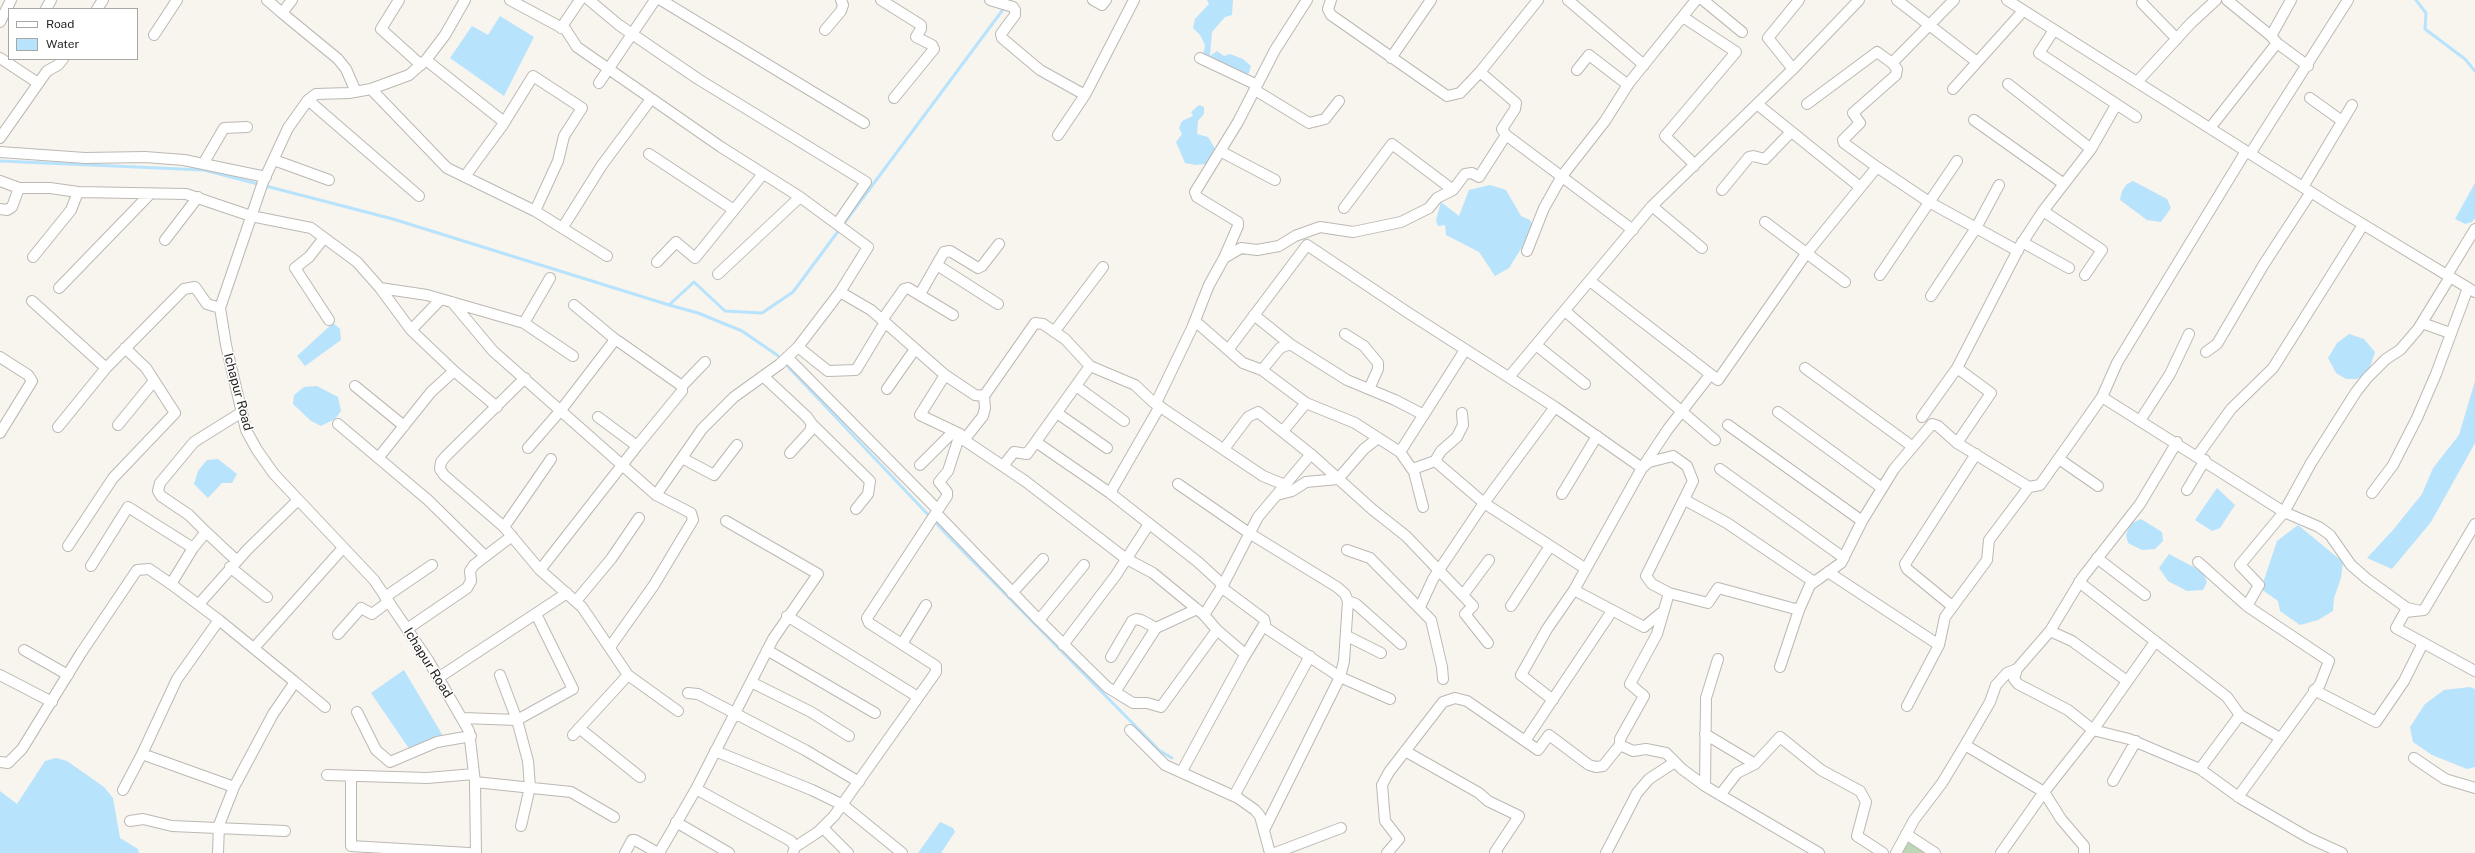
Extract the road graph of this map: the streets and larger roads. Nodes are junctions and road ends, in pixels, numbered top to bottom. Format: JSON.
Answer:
{"nodes":[{"id":1,"x":11,"y":0,"type":"edge"},
{"id":2,"x":178,"y":0,"type":"edge"},
{"id":3,"x":267,"y":0,"type":"edge"},
{"id":4,"x":292,"y":0,"type":"edge"},
{"id":5,"x":399,"y":0,"type":"edge"},
{"id":6,"x":465,"y":0,"type":"edge"},
{"id":7,"x":510,"y":0,"type":"edge"},
{"id":8,"x":580,"y":0,"type":"edge"},
{"id":9,"x":589,"y":0,"type":"edge"},
{"id":10,"x":655,"y":0,"type":"edge"},
{"id":11,"x":661,"y":0,"type":"edge"},
{"id":12,"x":841,"y":0,"type":"edge"},
{"id":13,"x":881,"y":0,"type":"edge"},
{"id":14,"x":990,"y":0,"type":"edge"},
{"id":15,"x":1093,"y":0,"type":"edge"},
{"id":16,"x":1106,"y":0,"type":"edge"},
{"id":17,"x":1134,"y":0,"type":"edge"},
{"id":18,"x":1308,"y":0,"type":"edge"},
{"id":19,"x":1331,"y":0,"type":"edge"},
{"id":20,"x":1430,"y":0,"type":"edge"},
{"id":21,"x":1538,"y":0,"type":"edge"},
{"id":22,"x":1568,"y":0,"type":"edge"},
{"id":23,"x":1696,"y":0,"type":"edge"},
{"id":24,"x":1703,"y":0,"type":"edge"},
{"id":25,"x":1799,"y":0,"type":"edge"},
{"id":26,"x":1859,"y":0,"type":"edge"},
{"id":27,"x":1897,"y":0,"type":"edge"},
{"id":28,"x":1954,"y":0,"type":"edge"},
{"id":29,"x":2008,"y":0,"type":"edge"},
{"id":30,"x":2216,"y":0,"type":"edge"},
{"id":31,"x":2228,"y":0,"type":"edge"},
{"id":32,"x":2291,"y":0,"type":"edge"},
{"id":33,"x":2348,"y":0,"type":"edge"},
{"id":34,"x":2142,"y":3,"type":"dead end"},
{"id":35,"x":2023,"y":11,"type":"junction"},
{"id":36,"x":282,"y":13,"type":"junction"},
{"id":37,"x":1683,"y":17,"type":"junction"},
{"id":38,"x":0,"y":22,"type":"edge"},
{"id":39,"x":1931,"y":25,"type":"junction"},
{"id":40,"x":561,"y":28,"type":"junction"},
{"id":41,"x":825,"y":30,"type":"dead end"},
{"id":42,"x":2054,"y":30,"type":"junction"},
{"id":43,"x":1742,"y":32,"type":"dead end"},
{"id":44,"x":154,"y":35,"type":"dead end"},
{"id":45,"x":633,"y":35,"type":"junction"},
{"id":46,"x":2177,"y":39,"type":"junction"},
{"id":47,"x":2274,"y":39,"type":"junction"},
{"id":48,"x":0,"y":58,"type":"edge"},
{"id":49,"x":1200,"y":58,"type":"dead end"},
{"id":50,"x":1391,"y":58,"type":"junction"},
{"id":51,"x":62,"y":60,"type":"edge"},
{"id":52,"x":423,"y":62,"type":"junction"},
{"id":53,"x":1977,"y":62,"type":"junction"},
{"id":54,"x":17,"y":63,"type":"edge"},
{"id":55,"x":1892,"y":63,"type":"junction"},
{"id":56,"x":1644,"y":65,"type":"junction"},
{"id":57,"x":2308,"y":66,"type":"junction"},
{"id":58,"x":608,"y":69,"type":"junction"},
{"id":59,"x":1793,"y":69,"type":"junction"},
{"id":60,"x":1577,"y":70,"type":"dead end"},
{"id":61,"x":1480,"y":72,"type":"junction"},
{"id":62,"x":2137,"y":82,"type":"junction"},
{"id":63,"x":38,"y":83,"type":"junction"},
{"id":64,"x":599,"y":83,"type":"dead end"},
{"id":65,"x":2008,"y":84,"type":"dead end"},
{"id":66,"x":1628,"y":86,"type":"junction"},
{"id":67,"x":1256,"y":88,"type":"junction"},
{"id":68,"x":371,"y":89,"type":"junction"},
{"id":69,"x":1953,"y":89,"type":"dead end"},
{"id":70,"x":356,"y":92,"type":"junction"},
{"id":71,"x":1085,"y":95,"type":"junction"},
{"id":72,"x":894,"y":98,"type":"dead end"},
{"id":73,"x":2310,"y":98,"type":"dead end"},
{"id":74,"x":651,"y":99,"type":"junction"},
{"id":75,"x":308,"y":100,"type":"junction"},
{"id":76,"x":1339,"y":101,"type":"dead end"},
{"id":77,"x":1757,"y":104,"type":"junction"},
{"id":78,"x":1807,"y":104,"type":"dead end"},
{"id":79,"x":2116,"y":105,"type":"junction"},
{"id":80,"x":2352,"y":105,"type":"dead end"},
{"id":81,"x":2136,"y":117,"type":"dead end"},
{"id":82,"x":1974,"y":120,"type":"dead end"},
{"id":83,"x":4,"y":121,"type":"edge"},
{"id":84,"x":2342,"y":121,"type":"junction"},
{"id":85,"x":504,"y":122,"type":"junction"},
{"id":86,"x":864,"y":124,"type":"dead end"},
{"id":87,"x":246,"y":128,"type":"dead end"},
{"id":88,"x":2210,"y":128,"type":"junction"},
{"id":89,"x":1791,"y":132,"type":"junction"},
{"id":90,"x":1058,"y":135,"type":"dead end"},
{"id":91,"x":1506,"y":135,"type":"junction"},
{"id":92,"x":0,"y":138,"type":"edge"},
{"id":93,"x":2091,"y":149,"type":"junction"},
{"id":94,"x":1220,"y":150,"type":"junction"},
{"id":95,"x":0,"y":152,"type":"edge"},
{"id":96,"x":2248,"y":152,"type":"junction"},
{"id":97,"x":649,"y":154,"type":"dead end"},
{"id":98,"x":274,"y":160,"type":"junction"},
{"id":99,"x":1957,"y":161,"type":"dead end"},
{"id":100,"x":203,"y":164,"type":"junction"},
{"id":101,"x":1694,"y":166,"type":"junction"},
{"id":102,"x":1878,"y":167,"type":"junction"},
{"id":103,"x":763,"y":174,"type":"junction"},
{"id":104,"x":466,"y":176,"type":"junction"},
{"id":105,"x":1562,"y":176,"type":"junction"},
{"id":106,"x":265,"y":179,"type":"junction"},
{"id":107,"x":329,"y":180,"type":"dead end"},
{"id":108,"x":1274,"y":180,"type":"dead end"},
{"id":109,"x":0,"y":181,"type":"edge"},
{"id":110,"x":2064,"y":184,"type":"junction"},
{"id":111,"x":1999,"y":185,"type":"dead end"},
{"id":112,"x":1860,"y":187,"type":"junction"},
{"id":113,"x":19,"y":188,"type":"junction"},
{"id":114,"x":2307,"y":189,"type":"junction"},
{"id":115,"x":1453,"y":190,"type":"junction"},
{"id":116,"x":1722,"y":190,"type":"dead end"},
{"id":117,"x":78,"y":192,"type":"junction"},
{"id":118,"x":149,"y":195,"type":"junction"},
{"id":119,"x":419,"y":196,"type":"dead end"},
{"id":120,"x":198,"y":197,"type":"junction"},
{"id":121,"x":800,"y":197,"type":"junction"},
{"id":122,"x":1929,"y":202,"type":"junction"},
{"id":123,"x":1652,"y":206,"type":"junction"},
{"id":124,"x":1344,"y":208,"type":"dead end"},
{"id":125,"x":0,"y":209,"type":"edge"},
{"id":126,"x":734,"y":210,"type":"junction"},
{"id":127,"x":535,"y":211,"type":"junction"},
{"id":128,"x":2043,"y":211,"type":"junction"},
{"id":129,"x":251,"y":216,"type":"junction"},
{"id":130,"x":1764,"y":222,"type":"dead end"},
{"id":131,"x":2363,"y":224,"type":"junction"},
{"id":132,"x":840,"y":226,"type":"junction"},
{"id":133,"x":563,"y":227,"type":"junction"},
{"id":134,"x":1976,"y":228,"type":"junction"},
{"id":135,"x":2475,"y":229,"type":"edge"},
{"id":136,"x":1633,"y":230,"type":"junction"},
{"id":137,"x":324,"y":238,"type":"junction"},
{"id":138,"x":165,"y":240,"type":"dead end"},
{"id":139,"x":998,"y":244,"type":"dead end"},
{"id":140,"x":2020,"y":246,"type":"junction"},
{"id":141,"x":1702,"y":248,"type":"dead end"},
{"id":142,"x":1527,"y":251,"type":"dead end"},
{"id":143,"x":1806,"y":254,"type":"junction"},
{"id":144,"x":607,"y":256,"type":"dead end"},
{"id":145,"x":33,"y":257,"type":"dead end"},
{"id":146,"x":1224,"y":258,"type":"junction"},
{"id":147,"x":658,"y":262,"type":"dead end"},
{"id":148,"x":937,"y":265,"type":"junction"},
{"id":149,"x":1103,"y":267,"type":"dead end"},
{"id":150,"x":978,"y":268,"type":"junction"},
{"id":151,"x":2069,"y":268,"type":"dead end"},
{"id":152,"x":718,"y":274,"type":"dead end"},
{"id":153,"x":1880,"y":275,"type":"dead end"},
{"id":154,"x":2085,"y":276,"type":"dead end"},
{"id":155,"x":2448,"y":276,"type":"junction"},
{"id":156,"x":550,"y":278,"type":"dead end"},
{"id":157,"x":1590,"y":281,"type":"junction"},
{"id":158,"x":1845,"y":282,"type":"dead end"},
{"id":159,"x":966,"y":283,"type":"junction"},
{"id":160,"x":59,"y":288,"type":"dead end"},
{"id":161,"x":380,"y":288,"type":"junction"},
{"id":162,"x":2472,"y":290,"type":"edge"},
{"id":163,"x":840,"y":292,"type":"junction"},
{"id":164,"x":920,"y":294,"type":"junction"},
{"id":165,"x":1931,"y":296,"type":"dead end"},
{"id":166,"x":442,"y":299,"type":"junction"},
{"id":167,"x":32,"y":301,"type":"dead end"},
{"id":168,"x":452,"y":302,"type":"junction"},
{"id":169,"x":998,"y":304,"type":"dead end"},
{"id":170,"x":574,"y":305,"type":"dead end"},
{"id":171,"x":220,"y":308,"type":"junction"},
{"id":172,"x":1565,"y":311,"type":"junction"},
{"id":173,"x":953,"y":315,"type":"dead end"},
{"id":174,"x":1254,"y":315,"type":"junction"},
{"id":175,"x":329,"y":320,"type":"dead end"},
{"id":176,"x":883,"y":321,"type":"junction"},
{"id":177,"x":1195,"y":321,"type":"junction"},
{"id":178,"x":524,"y":323,"type":"junction"},
{"id":179,"x":2422,"y":323,"type":"junction"},
{"id":180,"x":411,"y":330,"type":"junction"},
{"id":181,"x":1054,"y":332,"type":"junction"},
{"id":182,"x":2450,"y":333,"type":"junction"},
{"id":183,"x":1345,"y":334,"type":"dead end"},
{"id":184,"x":2189,"y":334,"type":"dead end"},
{"id":185,"x":616,"y":340,"type":"junction"},
{"id":186,"x":1290,"y":344,"type":"junction"},
{"id":187,"x":1536,"y":345,"type":"junction"},
{"id":188,"x":798,"y":347,"type":"junction"},
{"id":189,"x":125,"y":348,"type":"junction"},
{"id":190,"x":914,"y":349,"type":"junction"},
{"id":191,"x":1228,"y":350,"type":"junction"},
{"id":192,"x":1465,"y":350,"type":"junction"},
{"id":193,"x":2206,"y":352,"type":"dead end"},
{"id":194,"x":573,"y":356,"type":"dead end"},
{"id":195,"x":1,"y":358,"type":"edge"},
{"id":196,"x":784,"y":360,"type":"junction"},
{"id":197,"x":705,"y":362,"type":"dead end"},
{"id":198,"x":1090,"y":366,"type":"junction"},
{"id":199,"x":106,"y":368,"type":"junction"},
{"id":200,"x":1805,"y":368,"type":"dead end"},
{"id":201,"x":1957,"y":368,"type":"junction"},
{"id":202,"x":1262,"y":370,"type":"junction"},
{"id":203,"x":454,"y":371,"type":"junction"},
{"id":204,"x":945,"y":375,"type":"junction"},
{"id":205,"x":1710,"y":375,"type":"junction"},
{"id":206,"x":764,"y":376,"type":"junction"},
{"id":207,"x":1509,"y":377,"type":"junction"},
{"id":208,"x":525,"y":378,"type":"junction"},
{"id":209,"x":154,"y":381,"type":"junction"},
{"id":210,"x":1585,"y":384,"type":"dead end"},
{"id":211,"x":355,"y":386,"type":"dead end"},
{"id":212,"x":682,"y":386,"type":"junction"},
{"id":213,"x":1076,"y":386,"type":"junction"},
{"id":214,"x":887,"y":389,"type":"dead end"},
{"id":215,"x":1369,"y":389,"type":"junction"},
{"id":216,"x":984,"y":396,"type":"junction"},
{"id":217,"x":2102,"y":397,"type":"junction"},
{"id":218,"x":1306,"y":403,"type":"junction"},
{"id":219,"x":1158,"y":405,"type":"junction"},
{"id":220,"x":497,"y":407,"type":"junction"},
{"id":221,"x":1556,"y":407,"type":"junction"},
{"id":222,"x":561,"y":410,"type":"junction"},
{"id":223,"x":1681,"y":411,"type":"junction"},
{"id":224,"x":242,"y":412,"type":"junction"},
{"id":225,"x":1778,"y":412,"type":"dead end"},
{"id":226,"x":1057,"y":413,"type":"junction"},
{"id":227,"x":1462,"y":413,"type":"dead end"},
{"id":228,"x":1424,"y":415,"type":"junction"},
{"id":229,"x":598,"y":417,"type":"dead end"},
{"id":230,"x":1922,"y":417,"type":"dead end"},
{"id":231,"x":2141,"y":419,"type":"junction"},
{"id":232,"x":1124,"y":421,"type":"dead end"},
{"id":233,"x":338,"y":424,"type":"dead end"},
{"id":234,"x":812,"y":424,"type":"junction"},
{"id":235,"x":118,"y":425,"type":"dead end"},
{"id":236,"x":1728,"y":425,"type":"dead end"},
{"id":237,"x":404,"y":426,"type":"junction"},
{"id":238,"x":58,"y":427,"type":"dead end"},
{"id":239,"x":1283,"y":431,"type":"junction"},
{"id":240,"x":0,"y":433,"type":"edge"},
{"id":241,"x":959,"y":435,"type":"junction"},
{"id":242,"x":1597,"y":436,"type":"junction"},
{"id":243,"x":1378,"y":438,"type":"junction"},
{"id":244,"x":1715,"y":440,"type":"dead end"},
{"id":245,"x":1036,"y":442,"type":"junction"},
{"id":246,"x":2177,"y":442,"type":"junction"},
{"id":247,"x":1957,"y":443,"type":"junction"},
{"id":248,"x":737,"y":445,"type":"dead end"},
{"id":249,"x":637,"y":446,"type":"junction"},
{"id":250,"x":1913,"y":447,"type":"junction"},
{"id":251,"x":528,"y":448,"type":"dead end"},
{"id":252,"x":1107,"y":448,"type":"dead end"},
{"id":253,"x":1224,"y":449,"type":"junction"},
{"id":254,"x":1400,"y":452,"type":"junction"},
{"id":255,"x":790,"y":453,"type":"dead end"},
{"id":256,"x":1311,"y":454,"type":"junction"},
{"id":257,"x":1976,"y":454,"type":"junction"},
{"id":258,"x":378,"y":456,"type":"junction"},
{"id":259,"x":682,"y":458,"type":"junction"},
{"id":260,"x":2201,"y":458,"type":"junction"},
{"id":261,"x":2059,"y":459,"type":"junction"},
{"id":262,"x":551,"y":460,"type":"dead end"},
{"id":263,"x":1435,"y":461,"type":"junction"},
{"id":264,"x":621,"y":466,"type":"junction"},
{"id":265,"x":920,"y":466,"type":"dead end"},
{"id":266,"x":1003,"y":466,"type":"junction"},
{"id":267,"x":1642,"y":468,"type":"junction"},
{"id":268,"x":1413,"y":469,"type":"junction"},
{"id":269,"x":1720,"y":469,"type":"dead end"},
{"id":270,"x":1338,"y":479,"type":"junction"},
{"id":271,"x":1178,"y":484,"type":"dead end"},
{"id":272,"x":1285,"y":485,"type":"junction"},
{"id":273,"x":2098,"y":486,"type":"dead end"},
{"id":274,"x":2028,"y":487,"type":"junction"},
{"id":275,"x":1882,"y":488,"type":"junction"},
{"id":276,"x":2187,"y":490,"type":"dead end"},
{"id":277,"x":2372,"y":492,"type":"dead end"},
{"id":278,"x":1110,"y":493,"type":"junction"},
{"id":279,"x":1562,"y":494,"type":"dead end"},
{"id":280,"x":656,"y":495,"type":"junction"},
{"id":281,"x":1277,"y":496,"type":"junction"},
{"id":282,"x":298,"y":500,"type":"junction"},
{"id":283,"x":1685,"y":500,"type":"junction"},
{"id":284,"x":1484,"y":503,"type":"junction"},
{"id":285,"x":1423,"y":507,"type":"dead end"},
{"id":286,"x":856,"y":510,"type":"dead end"},
{"id":287,"x":2284,"y":512,"type":"junction"},
{"id":288,"x":934,"y":516,"type":"junction"},
{"id":289,"x":639,"y":518,"type":"dead end"},
{"id":290,"x":726,"y":521,"type":"dead end"},
{"id":291,"x":1862,"y":521,"type":"junction"},
{"id":292,"x":1149,"y":524,"type":"junction"},
{"id":293,"x":2475,"y":524,"type":"edge"},
{"id":294,"x":504,"y":527,"type":"junction"},
{"id":295,"x":206,"y":532,"type":"junction"},
{"id":296,"x":1250,"y":533,"type":"junction"},
{"id":297,"x":512,"y":536,"type":"junction"},
{"id":298,"x":68,"y":546,"type":"dead end"},
{"id":299,"x":1550,"y":546,"type":"junction"},
{"id":300,"x":193,"y":548,"type":"junction"},
{"id":301,"x":342,"y":549,"type":"junction"},
{"id":302,"x":1347,"y":550,"type":"dead end"},
{"id":303,"x":486,"y":556,"type":"junction"},
{"id":304,"x":1125,"y":558,"type":"junction"},
{"id":305,"x":1844,"y":558,"type":"junction"},
{"id":306,"x":2097,"y":558,"type":"junction"},
{"id":307,"x":1043,"y":559,"type":"dead end"},
{"id":308,"x":1489,"y":560,"type":"dead end"},
{"id":309,"x":2198,"y":562,"type":"dead end"},
{"id":310,"x":234,"y":564,"type":"junction"},
{"id":311,"x":1084,"y":564,"type":"dead end"},
{"id":312,"x":432,"y":565,"type":"dead end"},
{"id":313,"x":91,"y":566,"type":"dead end"},
{"id":314,"x":540,"y":570,"type":"junction"},
{"id":315,"x":1439,"y":570,"type":"junction"},
{"id":316,"x":1586,"y":570,"type":"junction"},
{"id":317,"x":1828,"y":572,"type":"junction"},
{"id":318,"x":1814,"y":582,"type":"junction"},
{"id":319,"x":2079,"y":582,"type":"junction"},
{"id":320,"x":171,"y":584,"type":"junction"},
{"id":321,"x":1222,"y":586,"type":"junction"},
{"id":322,"x":1574,"y":590,"type":"junction"},
{"id":323,"x":567,"y":593,"type":"junction"},
{"id":324,"x":1012,"y":593,"type":"junction"},
{"id":325,"x":1669,"y":593,"type":"junction"},
{"id":326,"x":1463,"y":595,"type":"junction"},
{"id":327,"x":2145,"y":595,"type":"dead end"},
{"id":328,"x":267,"y":596,"type":"dead end"},
{"id":329,"x":387,"y":600,"type":"junction"},
{"id":330,"x":576,"y":601,"type":"junction"},
{"id":331,"x":1348,"y":601,"type":"junction"},
{"id":332,"x":199,"y":604,"type":"junction"},
{"id":333,"x":926,"y":605,"type":"dead end"},
{"id":334,"x":1511,"y":606,"type":"dead end"},
{"id":335,"x":1952,"y":606,"type":"junction"},
{"id":336,"x":2247,"y":606,"type":"junction"},
{"id":337,"x":1420,"y":607,"type":"junction"},
{"id":338,"x":1799,"y":610,"type":"junction"},
{"id":339,"x":2416,"y":610,"type":"junction"},
{"id":340,"x":1612,"y":611,"type":"junction"},
{"id":341,"x":1200,"y":612,"type":"junction"},
{"id":342,"x":1662,"y":613,"type":"junction"},
{"id":343,"x":536,"y":614,"type":"junction"},
{"id":344,"x":787,"y":616,"type":"junction"},
{"id":345,"x":219,"y":620,"type":"junction"},
{"id":346,"x":1039,"y":620,"type":"junction"},
{"id":347,"x":1264,"y":626,"type":"junction"},
{"id":348,"x":1156,"y":628,"type":"junction"},
{"id":349,"x":407,"y":630,"type":"junction"},
{"id":350,"x":1217,"y":630,"type":"junction"},
{"id":351,"x":2050,"y":631,"type":"junction"},
{"id":352,"x":338,"y":634,"type":"dead end"},
{"id":353,"x":1347,"y":636,"type":"junction"},
{"id":354,"x":2155,"y":642,"type":"junction"},
{"id":355,"x":1488,"y":643,"type":"dead end"},
{"id":356,"x":2423,"y":643,"type":"junction"},
{"id":357,"x":902,"y":644,"type":"junction"},
{"id":358,"x":1401,"y":644,"type":"dead end"},
{"id":359,"x":1063,"y":645,"type":"junction"},
{"id":360,"x":1939,"y":645,"type":"junction"},
{"id":361,"x":610,"y":646,"type":"junction"},
{"id":362,"x":254,"y":648,"type":"junction"},
{"id":363,"x":24,"y":650,"type":"dead end"},
{"id":364,"x":767,"y":650,"type":"junction"},
{"id":365,"x":1381,"y":653,"type":"dead end"},
{"id":366,"x":1245,"y":654,"type":"junction"},
{"id":367,"x":1310,"y":656,"type":"junction"},
{"id":368,"x":1110,"y":657,"type":"dead end"},
{"id":369,"x":1718,"y":659,"type":"dead end"},
{"id":370,"x":1780,"y":667,"type":"dead end"},
{"id":371,"x":2017,"y":669,"type":"junction"},
{"id":372,"x":2475,"y":671,"type":"edge"},
{"id":373,"x":0,"y":675,"type":"edge"},
{"id":374,"x":68,"y":675,"type":"junction"},
{"id":375,"x":500,"y":675,"type":"dead end"},
{"id":376,"x":628,"y":675,"type":"junction"},
{"id":377,"x":1340,"y":677,"type":"junction"},
{"id":378,"x":438,"y":678,"type":"junction"},
{"id":379,"x":1443,"y":679,"type":"dead end"},
{"id":380,"x":2127,"y":681,"type":"junction"},
{"id":381,"x":295,"y":682,"type":"junction"},
{"id":382,"x":751,"y":682,"type":"junction"},
{"id":383,"x":2314,"y":690,"type":"junction"},
{"id":384,"x":1115,"y":692,"type":"junction"},
{"id":385,"x":688,"y":693,"type":"dead end"},
{"id":386,"x":918,"y":697,"type":"junction"},
{"id":387,"x":1390,"y":698,"type":"dead end"},
{"id":388,"x":1553,"y":700,"type":"junction"},
{"id":389,"x":52,"y":702,"type":"junction"},
{"id":390,"x":1907,"y":706,"type":"dead end"},
{"id":391,"x":325,"y":707,"type":"dead end"},
{"id":392,"x":678,"y":711,"type":"dead end"},
{"id":393,"x":356,"y":712,"type":"dead end"},
{"id":394,"x":876,"y":713,"type":"dead end"},
{"id":395,"x":734,"y":714,"type":"junction"},
{"id":396,"x":2240,"y":715,"type":"junction"},
{"id":397,"x":463,"y":718,"type":"junction"},
{"id":398,"x":517,"y":720,"type":"junction"},
{"id":399,"x":1130,"y":730,"type":"dead end"},
{"id":400,"x":2093,"y":730,"type":"junction"},
{"id":401,"x":1705,"y":734,"type":"junction"},
{"id":402,"x":471,"y":736,"type":"junction"},
{"id":403,"x":849,"y":736,"type":"dead end"},
{"id":404,"x":2280,"y":738,"type":"junction"},
{"id":405,"x":1525,"y":741,"type":"junction"},
{"id":406,"x":2136,"y":741,"type":"junction"},
{"id":407,"x":1620,"y":745,"type":"junction"},
{"id":408,"x":1966,"y":745,"type":"junction"},
{"id":409,"x":715,"y":751,"type":"junction"},
{"id":410,"x":1405,"y":751,"type":"junction"},
{"id":411,"x":142,"y":754,"type":"junction"},
{"id":412,"x":2414,"y":758,"type":"dead end"},
{"id":413,"x":0,"y":762,"type":"edge"},
{"id":414,"x":1675,"y":762,"type":"junction"},
{"id":415,"x":1755,"y":764,"type":"junction"},
{"id":416,"x":2200,"y":769,"type":"junction"},
{"id":417,"x":1182,"y":771,"type":"junction"},
{"id":418,"x":327,"y":775,"type":"dead end"},
{"id":419,"x":351,"y":776,"type":"junction"},
{"id":420,"x":640,"y":777,"type":"dead end"},
{"id":421,"x":475,"y":778,"type":"junction"},
{"id":422,"x":2113,"y":781,"type":"dead end"},
{"id":423,"x":859,"y":782,"type":"junction"},
{"id":424,"x":1705,"y":786,"type":"junction"},
{"id":425,"x":234,"y":787,"type":"junction"},
{"id":426,"x":530,"y":787,"type":"junction"},
{"id":427,"x":2475,"y":788,"type":"edge"},
{"id":428,"x":696,"y":789,"type":"junction"},
{"id":429,"x":123,"y":790,"type":"dead end"},
{"id":430,"x":2044,"y":792,"type":"junction"},
{"id":431,"x":1720,"y":795,"type":"junction"},
{"id":432,"x":1234,"y":796,"type":"junction"},
{"id":433,"x":2238,"y":797,"type":"junction"},
{"id":434,"x":843,"y":805,"type":"junction"},
{"id":435,"x":614,"y":817,"type":"dead end"},
{"id":436,"x":130,"y":821,"type":"dead end"},
{"id":437,"x":676,"y":822,"type":"junction"},
{"id":438,"x":521,"y":826,"type":"dead end"},
{"id":439,"x":823,"y":828,"type":"junction"},
{"id":440,"x":1341,"y":828,"type":"dead end"},
{"id":441,"x":218,"y":829,"type":"junction"},
{"id":442,"x":1264,"y":830,"type":"junction"},
{"id":443,"x":285,"y":831,"type":"dead end"},
{"id":444,"x":1906,"y":834,"type":"junction"},
{"id":445,"x":794,"y":851,"type":"edge"},
{"id":446,"x":218,"y":853,"type":"edge"},
{"id":447,"x":469,"y":853,"type":"edge"},
{"id":448,"x":476,"y":853,"type":"edge"},
{"id":449,"x":625,"y":853,"type":"edge"},
{"id":450,"x":659,"y":853,"type":"edge"},
{"id":451,"x":729,"y":853,"type":"edge"},
{"id":452,"x":848,"y":853,"type":"edge"},
{"id":453,"x":902,"y":853,"type":"edge"},
{"id":454,"x":1270,"y":853,"type":"edge"},
{"id":455,"x":1276,"y":853,"type":"edge"},
{"id":456,"x":1388,"y":853,"type":"edge"},
{"id":457,"x":1497,"y":853,"type":"edge"},
{"id":458,"x":1606,"y":853,"type":"edge"},
{"id":459,"x":1818,"y":853,"type":"edge"},
{"id":460,"x":1882,"y":853,"type":"edge"},
{"id":461,"x":1896,"y":853,"type":"edge"},
{"id":462,"x":1935,"y":853,"type":"edge"},
{"id":463,"x":2001,"y":853,"type":"edge"},
{"id":464,"x":2084,"y":853,"type":"edge"},
{"id":465,"x":2342,"y":853,"type":"edge"}],
"edges":[{"from":1,"to":38,"type":"street"},
{"from":2,"to":44,"type":"street"},
{"from":3,"to":36,"type":"street"},
{"from":4,"to":36,"type":"street"},
{"from":5,"to":52,"type":"street"},
{"from":6,"to":52,"type":"street"},
{"from":7,"to":40,"type":"street"},
{"from":8,"to":40,"type":"street"},
{"from":9,"to":45,"type":"street"},
{"from":10,"to":45,"type":"street"},
{"from":11,"to":86,"type":"street"},
{"from":12,"to":41,"type":"street"},
{"from":13,"to":72,"type":"street"},
{"from":14,"to":71,"type":"street"},
{"from":15,"to":16,"type":"street"},
{"from":17,"to":71,"type":"street"},
{"from":18,"to":67,"type":"street"},
{"from":19,"to":50,"type":"street"},
{"from":20,"to":50,"type":"street"},
{"from":21,"to":61,"type":"street"},
{"from":22,"to":56,"type":"street"},
{"from":23,"to":37,"type":"street"},
{"from":24,"to":43,"type":"street"},
{"from":25,"to":59,"type":"street"},
{"from":26,"to":59,"type":"street"},
{"from":27,"to":39,"type":"street"},
{"from":28,"to":39,"type":"street"},
{"from":29,"to":35,"type":"street"},
{"from":30,"to":46,"type":"street"},
{"from":31,"to":47,"type":"street"},
{"from":32,"to":47,"type":"street"},
{"from":33,"to":57,"type":"street"},
{"from":34,"to":46,"type":"street"},
{"from":35,"to":42,"type":"street"},
{"from":35,"to":53,"type":"street"},
{"from":36,"to":70,"type":"street"},
{"from":37,"to":56,"type":"street"},
{"from":37,"to":101,"type":"street"},
{"from":39,"to":53,"type":"street"},
{"from":39,"to":55,"type":"street"},
{"from":40,"to":58,"type":"street"},
{"from":42,"to":62,"type":"street"},
{"from":42,"to":79,"type":"street"},
{"from":45,"to":58,"type":"street"},
{"from":45,"to":132,"type":"street"},
{"from":46,"to":62,"type":"street"},
{"from":47,"to":57,"type":"street"},
{"from":47,"to":88,"type":"street"},
{"from":48,"to":54,"type":"street"},
{"from":49,"to":67,"type":"street"},
{"from":50,"to":61,"type":"street"},
{"from":51,"to":63,"type":"street"},
{"from":52,"to":68,"type":"street"},
{"from":52,"to":85,"type":"street"},
{"from":53,"to":69,"type":"street"},
{"from":54,"to":63,"type":"street"},
{"from":55,"to":78,"type":"street"},
{"from":55,"to":102,"type":"street"},
{"from":56,"to":66,"type":"street"},
{"from":57,"to":96,"type":"street"},
{"from":58,"to":64,"type":"street"},
{"from":58,"to":74,"type":"street"},
{"from":59,"to":77,"type":"street"},
{"from":60,"to":66,"type":"street"},
{"from":61,"to":91,"type":"street"},
{"from":62,"to":88,"type":"street"},
{"from":63,"to":83,"type":"street"},
{"from":65,"to":93,"type":"street"},
{"from":66,"to":105,"type":"street"},
{"from":67,"to":76,"type":"street"},
{"from":67,"to":94,"type":"street"},
{"from":68,"to":70,"type":"street"},
{"from":68,"to":104,"type":"street"},
{"from":70,"to":75,"type":"street"},
{"from":71,"to":90,"type":"street"},
{"from":73,"to":84,"type":"street"},
{"from":74,"to":103,"type":"street"},
{"from":74,"to":133,"type":"street"},
{"from":75,"to":98,"type":"street"},
{"from":75,"to":119,"type":"street"},
{"from":77,"to":89,"type":"street"},
{"from":77,"to":101,"type":"street"},
{"from":79,"to":81,"type":"street"},
{"from":79,"to":93,"type":"street"},
{"from":80,"to":84,"type":"street"},
{"from":82,"to":110,"type":"street"},
{"from":83,"to":92,"type":"street"},
{"from":84,"to":114,"type":"street"},
{"from":85,"to":104,"type":"street"},
{"from":85,"to":127,"type":"street"},
{"from":87,"to":100,"type":"street"},
{"from":88,"to":96,"type":"street"},
{"from":89,"to":112,"type":"street"},
{"from":89,"to":116,"type":"street"},
{"from":91,"to":105,"type":"street"},
{"from":91,"to":115,"type":"street"},
{"from":93,"to":110,"type":"street"},
{"from":94,"to":108,"type":"street"},
{"from":94,"to":146,"type":"street"},
{"from":95,"to":100,"type":"street"},
{"from":96,"to":114,"type":"street"},
{"from":96,"to":217,"type":"street"},
{"from":97,"to":126,"type":"street"},
{"from":98,"to":106,"type":"street"},
{"from":98,"to":107,"type":"street"},
{"from":99,"to":122,"type":"street"},
{"from":100,"to":106,"type":"street"},
{"from":101,"to":123,"type":"street"},
{"from":102,"to":112,"type":"street"},
{"from":102,"to":122,"type":"street"},
{"from":103,"to":121,"type":"street"},
{"from":103,"to":126,"type":"street"},
{"from":104,"to":127,"type":"street"},
{"from":105,"to":136,"type":"street"},
{"from":105,"to":142,"type":"street"},
{"from":106,"to":129,"type":"street"},
{"from":109,"to":113,"type":"street"},
{"from":110,"to":128,"type":"street"},
{"from":111,"to":134,"type":"street"},
{"from":112,"to":143,"type":"street"},
{"from":113,"to":117,"type":"street"},
{"from":113,"to":125,"type":"street"},
{"from":114,"to":131,"type":"street"},
{"from":114,"to":193,"type":"street"},
{"from":115,"to":124,"type":"street"},
{"from":115,"to":146,"type":"street"},
{"from":117,"to":118,"type":"street"},
{"from":117,"to":145,"type":"street"},
{"from":118,"to":120,"type":"street"},
{"from":118,"to":160,"type":"street"},
{"from":120,"to":129,"type":"street"},
{"from":120,"to":138,"type":"street"},
{"from":121,"to":132,"type":"street"},
{"from":121,"to":152,"type":"street"},
{"from":122,"to":134,"type":"street"},
{"from":122,"to":153,"type":"street"},
{"from":123,"to":136,"type":"street"},
{"from":123,"to":141,"type":"street"},
{"from":126,"to":147,"type":"street"},
{"from":127,"to":133,"type":"street"},
{"from":128,"to":140,"type":"street"},
{"from":128,"to":154,"type":"street"},
{"from":129,"to":137,"type":"street"},
{"from":129,"to":171,"type":"street"},
{"from":130,"to":143,"type":"street"},
{"from":131,"to":155,"type":"street"},
{"from":131,"to":260,"type":"street"},
{"from":132,"to":163,"type":"street"},
{"from":133,"to":144,"type":"street"},
{"from":134,"to":140,"type":"street"},
{"from":134,"to":165,"type":"street"},
{"from":135,"to":155,"type":"street"},
{"from":136,"to":157,"type":"street"},
{"from":137,"to":161,"type":"street"},
{"from":137,"to":175,"type":"street"},
{"from":139,"to":150,"type":"street"},
{"from":140,"to":151,"type":"street"},
{"from":140,"to":201,"type":"street"},
{"from":143,"to":158,"type":"street"},
{"from":143,"to":205,"type":"street"},
{"from":146,"to":177,"type":"street"},
{"from":148,"to":150,"type":"street"},
{"from":148,"to":159,"type":"street"},
{"from":148,"to":164,"type":"street"},
{"from":149,"to":181,"type":"street"},
{"from":150,"to":159,"type":"street"},
{"from":155,"to":162,"type":"street"},
{"from":155,"to":179,"type":"street"},
{"from":156,"to":178,"type":"street"},
{"from":157,"to":172,"type":"street"},
{"from":157,"to":205,"type":"street"},
{"from":159,"to":169,"type":"street"},
{"from":161,"to":166,"type":"street"},
{"from":161,"to":180,"type":"street"},
{"from":162,"to":182,"type":"street"},
{"from":163,"to":176,"type":"street"},
{"from":163,"to":188,"type":"street"},
{"from":164,"to":173,"type":"street"},
{"from":164,"to":176,"type":"street"},
{"from":166,"to":168,"type":"street"},
{"from":166,"to":180,"type":"street"},
{"from":167,"to":199,"type":"street"},
{"from":168,"to":178,"type":"street"},
{"from":168,"to":208,"type":"street"},
{"from":170,"to":185,"type":"street"},
{"from":171,"to":189,"type":"street"},
{"from":171,"to":224,"type":"street","name":"Ichapur Road"},
{"from":172,"to":187,"type":"street"},
{"from":172,"to":223,"type":"street"},
{"from":174,"to":186,"type":"street"},
{"from":174,"to":191,"type":"street"},
{"from":174,"to":192,"type":"street"},
{"from":176,"to":188,"type":"street"},
{"from":176,"to":190,"type":"street"},
{"from":177,"to":191,"type":"street"},
{"from":177,"to":219,"type":"street"},
{"from":178,"to":194,"type":"street"},
{"from":179,"to":182,"type":"street"},
{"from":179,"to":287,"type":"street"},
{"from":180,"to":203,"type":"street"},
{"from":181,"to":198,"type":"street"},
{"from":181,"to":216,"type":"street"},
{"from":182,"to":277,"type":"street"},
{"from":183,"to":215,"type":"street"},
{"from":184,"to":231,"type":"street"},
{"from":185,"to":212,"type":"street"},
{"from":185,"to":222,"type":"street"},
{"from":186,"to":202,"type":"street"},
{"from":186,"to":215,"type":"street"},
{"from":187,"to":207,"type":"street"},
{"from":187,"to":210,"type":"street"},
{"from":188,"to":196,"type":"street"},
{"from":189,"to":199,"type":"street"},
{"from":189,"to":209,"type":"street"},
{"from":190,"to":204,"type":"street"},
{"from":190,"to":214,"type":"street"},
{"from":191,"to":202,"type":"street"},
{"from":192,"to":207,"type":"street"},
{"from":192,"to":228,"type":"street"},
{"from":195,"to":240,"type":"street"},
{"from":196,"to":206,"type":"street"},
{"from":196,"to":288,"type":"street"},
{"from":197,"to":212,"type":"street"},
{"from":198,"to":213,"type":"street"},
{"from":198,"to":219,"type":"street"},
{"from":199,"to":238,"type":"street"},
{"from":200,"to":250,"type":"street"},
{"from":201,"to":230,"type":"street"},
{"from":201,"to":247,"type":"street"},
{"from":202,"to":218,"type":"street"},
{"from":203,"to":220,"type":"street"},
{"from":203,"to":237,"type":"street"},
{"from":204,"to":216,"type":"street"},
{"from":204,"to":241,"type":"street"},
{"from":205,"to":223,"type":"street"},
{"from":206,"to":234,"type":"street"},
{"from":206,"to":259,"type":"street"},
{"from":207,"to":221,"type":"street"},
{"from":208,"to":220,"type":"street"},
{"from":208,"to":222,"type":"street"},
{"from":209,"to":235,"type":"street"},
{"from":209,"to":298,"type":"street"},
{"from":211,"to":237,"type":"street"},
{"from":212,"to":249,"type":"street"},
{"from":213,"to":226,"type":"street"},
{"from":213,"to":232,"type":"street"},
{"from":215,"to":228,"type":"street"},
{"from":216,"to":241,"type":"street"},
{"from":217,"to":231,"type":"street"},
{"from":217,"to":261,"type":"street"},
{"from":218,"to":239,"type":"street"},
{"from":218,"to":243,"type":"street"},
{"from":219,"to":253,"type":"street"},
{"from":219,"to":278,"type":"street"},
{"from":220,"to":294,"type":"street"},
{"from":221,"to":242,"type":"street"},
{"from":221,"to":284,"type":"street"},
{"from":222,"to":251,"type":"street"},
{"from":222,"to":264,"type":"street"},
{"from":223,"to":244,"type":"street"},
{"from":223,"to":267,"type":"street"},
{"from":224,"to":282,"type":"street","name":"Ichapur Road"},
{"from":224,"to":295,"type":"street"},
{"from":225,"to":275,"type":"street"},
{"from":226,"to":245,"type":"street"},
{"from":226,"to":252,"type":"street"},
{"from":227,"to":263,"type":"street"},
{"from":228,"to":254,"type":"street"},
{"from":229,"to":249,"type":"street"},
{"from":231,"to":246,"type":"street"},
{"from":233,"to":258,"type":"street"},
{"from":234,"to":255,"type":"street"},
{"from":234,"to":286,"type":"street"},
{"from":236,"to":291,"type":"street"},
{"from":237,"to":258,"type":"street"},
{"from":239,"to":253,"type":"street"},
{"from":239,"to":256,"type":"street"},
{"from":241,"to":265,"type":"street"},
{"from":241,"to":266,"type":"street"},
{"from":241,"to":288,"type":"street"},
{"from":242,"to":267,"type":"street"},
{"from":242,"to":279,"type":"street"},
{"from":243,"to":254,"type":"street"},
{"from":243,"to":270,"type":"street"},
{"from":245,"to":266,"type":"street"},
{"from":245,"to":278,"type":"street"},
{"from":246,"to":260,"type":"street"},
{"from":246,"to":306,"type":"street"},
{"from":247,"to":250,"type":"street"},
{"from":247,"to":257,"type":"street"},
{"from":248,"to":259,"type":"street"},
{"from":249,"to":264,"type":"street"},
{"from":250,"to":275,"type":"street"},
{"from":253,"to":272,"type":"street"},
{"from":254,"to":268,"type":"street"},
{"from":256,"to":270,"type":"street"},
{"from":256,"to":272,"type":"street"},
{"from":257,"to":274,"type":"street"},
{"from":257,"to":335,"type":"street"},
{"from":258,"to":303,"type":"street"},
{"from":259,"to":280,"type":"street"},
{"from":260,"to":276,"type":"street"},
{"from":260,"to":287,"type":"street"},
{"from":261,"to":273,"type":"street"},
{"from":261,"to":274,"type":"street"},
{"from":262,"to":294,"type":"street"},
{"from":263,"to":268,"type":"street"},
{"from":263,"to":284,"type":"street"},
{"from":264,"to":280,"type":"street"},
{"from":264,"to":314,"type":"street"},
{"from":266,"to":304,"type":"street"},
{"from":267,"to":283,"type":"street"},
{"from":267,"to":316,"type":"street"},
{"from":268,"to":285,"type":"street"},
{"from":269,"to":305,"type":"street"},
{"from":270,"to":281,"type":"street"},
{"from":270,"to":315,"type":"street"},
{"from":271,"to":296,"type":"street"},
{"from":272,"to":281,"type":"street"},
{"from":274,"to":335,"type":"street"},
{"from":275,"to":291,"type":"street"},
{"from":278,"to":292,"type":"street"},
{"from":280,"to":361,"type":"street"},
{"from":281,"to":296,"type":"street"},
{"from":282,"to":301,"type":"street","name":"Ichapur Road"},
{"from":282,"to":310,"type":"street"},
{"from":283,"to":318,"type":"street"},
{"from":283,"to":325,"type":"street"},
{"from":284,"to":299,"type":"street"},
{"from":284,"to":315,"type":"street"},
{"from":287,"to":336,"type":"street"},
{"from":287,"to":339,"type":"street"},
{"from":288,"to":324,"type":"street"},
{"from":288,"to":357,"type":"street"},
{"from":289,"to":330,"type":"street"},
{"from":290,"to":344,"type":"street"},
{"from":291,"to":305,"type":"street"},
{"from":292,"to":304,"type":"street"},
{"from":292,"to":321,"type":"street"},
{"from":293,"to":339,"type":"street"},
{"from":294,"to":297,"type":"street"},
{"from":295,"to":300,"type":"street"},
{"from":295,"to":310,"type":"street"},
{"from":296,"to":321,"type":"street"},
{"from":296,"to":331,"type":"street"},
{"from":297,"to":303,"type":"street"},
{"from":297,"to":314,"type":"street"},
{"from":299,"to":316,"type":"street"},
{"from":299,"to":334,"type":"street"},
{"from":300,"to":313,"type":"street"},
{"from":300,"to":320,"type":"street"},
{"from":301,"to":329,"type":"street","name":"Ichapur Road"},
{"from":301,"to":362,"type":"street"},
{"from":302,"to":337,"type":"street"},
{"from":303,"to":349,"type":"street"},
{"from":304,"to":341,"type":"street"},
{"from":304,"to":359,"type":"street"},
{"from":305,"to":317,"type":"street"},
{"from":306,"to":319,"type":"street"},
{"from":306,"to":327,"type":"street"},
{"from":307,"to":324,"type":"street"},
{"from":308,"to":326,"type":"street"},
{"from":309,"to":336,"type":"street"},
{"from":310,"to":328,"type":"street"},
{"from":310,"to":332,"type":"street"},
{"from":311,"to":346,"type":"street"},
{"from":312,"to":329,"type":"street"},
{"from":314,"to":323,"type":"street"},
{"from":315,"to":326,"type":"street"},
{"from":315,"to":337,"type":"street"},
{"from":316,"to":322,"type":"street"},
{"from":317,"to":318,"type":"street"},
{"from":317,"to":360,"type":"street"},
{"from":318,"to":338,"type":"street"},
{"from":319,"to":351,"type":"street"},
{"from":319,"to":354,"type":"street"},
{"from":320,"to":332,"type":"street"},
{"from":320,"to":374,"type":"street"},
{"from":321,"to":341,"type":"street"},
{"from":321,"to":347,"type":"street"},
{"from":322,"to":340,"type":"street"},
{"from":322,"to":388,"type":"street"},
{"from":323,"to":330,"type":"street"},
{"from":323,"to":343,"type":"street"},
{"from":324,"to":346,"type":"street"},
{"from":325,"to":338,"type":"street"},
{"from":325,"to":342,"type":"street"},
{"from":326,"to":355,"type":"street"},
{"from":329,"to":349,"type":"street","name":"Ichapur Road"},
{"from":329,"to":352,"type":"street"},
{"from":330,"to":361,"type":"street"},
{"from":331,"to":353,"type":"street"},
{"from":331,"to":358,"type":"street"},
{"from":332,"to":345,"type":"street"},
{"from":333,"to":357,"type":"street"},
{"from":335,"to":360,"type":"street"},
{"from":336,"to":383,"type":"street"},
{"from":337,"to":379,"type":"street"},
{"from":338,"to":370,"type":"street"},
{"from":339,"to":356,"type":"street"},
{"from":340,"to":342,"type":"street"},
{"from":340,"to":388,"type":"street"},
{"from":341,"to":348,"type":"street"},
{"from":341,"to":350,"type":"street"},
{"from":342,"to":407,"type":"street"},
{"from":343,"to":378,"type":"street"},
{"from":343,"to":398,"type":"street"},
{"from":344,"to":364,"type":"street"},
{"from":344,"to":386,"type":"street"},
{"from":345,"to":362,"type":"street"},
{"from":345,"to":411,"type":"street"},
{"from":346,"to":359,"type":"street"},
{"from":347,"to":366,"type":"street"},
{"from":347,"to":367,"type":"street"},
{"from":348,"to":368,"type":"street"},
{"from":348,"to":384,"type":"street"},
{"from":349,"to":378,"type":"street","name":"Ichapur Road"},
{"from":350,"to":366,"type":"street"},
{"from":350,"to":384,"type":"street"},
{"from":351,"to":371,"type":"street"},
{"from":351,"to":380,"type":"street"},
{"from":353,"to":365,"type":"street"},
{"from":353,"to":377,"type":"street"},
{"from":354,"to":380,"type":"street"},
{"from":354,"to":396,"type":"street"},
{"from":356,"to":372,"type":"street"},
{"from":356,"to":383,"type":"street"},
{"from":357,"to":386,"type":"street"},
{"from":359,"to":384,"type":"street"},
{"from":360,"to":390,"type":"street"},
{"from":361,"to":376,"type":"street"},
{"from":362,"to":381,"type":"street"},
{"from":363,"to":374,"type":"street"},
{"from":364,"to":382,"type":"street"},
{"from":364,"to":394,"type":"street"},
{"from":366,"to":417,"type":"street"},
{"from":367,"to":377,"type":"street"},
{"from":367,"to":432,"type":"street"},
{"from":369,"to":401,"type":"street"},
{"from":371,"to":400,"type":"street"},
{"from":371,"to":408,"type":"street"},
{"from":373,"to":389,"type":"street"},
{"from":374,"to":389,"type":"street"},
{"from":375,"to":398,"type":"street"},
{"from":376,"to":392,"type":"street"},
{"from":376,"to":420,"type":"street"},
{"from":377,"to":387,"type":"street"},
{"from":377,"to":442,"type":"street"},
{"from":378,"to":397,"type":"street","name":"Ichapur Road"},
{"from":380,"to":400,"type":"street"},
{"from":381,"to":391,"type":"street"},
{"from":381,"to":425,"type":"street"},
{"from":382,"to":395,"type":"street"},
{"from":382,"to":403,"type":"street"},
{"from":383,"to":404,"type":"street"},
{"from":385,"to":395,"type":"street"},
{"from":386,"to":423,"type":"street"},
{"from":388,"to":405,"type":"street"},
{"from":389,"to":413,"type":"street"},
{"from":393,"to":402,"type":"street"},
{"from":395,"to":409,"type":"street"},
{"from":395,"to":423,"type":"street"},
{"from":396,"to":404,"type":"street"},
{"from":396,"to":416,"type":"street"},
{"from":397,"to":398,"type":"street"},
{"from":397,"to":402,"type":"street","name":"Ichapur Road"},
{"from":398,"to":426,"type":"street"},
{"from":399,"to":417,"type":"street"},
{"from":400,"to":406,"type":"street"},
{"from":400,"to":430,"type":"street"},
{"from":401,"to":415,"type":"street"},
{"from":401,"to":424,"type":"street"},
{"from":402,"to":421,"type":"street","name":"Ichapur Road"},
{"from":404,"to":433,"type":"street"},
{"from":405,"to":407,"type":"street"},
{"from":405,"to":410,"type":"street"},
{"from":406,"to":416,"type":"street"},
{"from":406,"to":422,"type":"street"},
{"from":407,"to":414,"type":"street"},
{"from":408,"to":430,"type":"street"},
{"from":408,"to":444,"type":"street"},
{"from":409,"to":428,"type":"street"},
{"from":409,"to":434,"type":"street"},
{"from":410,"to":456,"type":"street"},
{"from":410,"to":457,"type":"street"},
{"from":411,"to":425,"type":"street"},
{"from":411,"to":429,"type":"street"},
{"from":412,"to":427,"type":"street"},
{"from":414,"to":424,"type":"street"},
{"from":414,"to":458,"type":"street"},
{"from":415,"to":431,"type":"street"},
{"from":415,"to":460,"type":"street"},
{"from":416,"to":433,"type":"street"},
{"from":417,"to":432,"type":"street"},
{"from":418,"to":419,"type":"street"},
{"from":419,"to":421,"type":"street"},
{"from":419,"to":447,"type":"street"},
{"from":421,"to":426,"type":"street"},
{"from":421,"to":448,"type":"street","name":"Ichapur Road"},
{"from":423,"to":434,"type":"street"},
{"from":424,"to":431,"type":"street"},
{"from":425,"to":441,"type":"street"},
{"from":426,"to":435,"type":"street"},
{"from":426,"to":438,"type":"street"},
{"from":428,"to":437,"type":"street"},
{"from":428,"to":445,"type":"street"},
{"from":430,"to":463,"type":"street"},
{"from":430,"to":464,"type":"street"},
{"from":431,"to":459,"type":"street"},
{"from":432,"to":442,"type":"street"},
{"from":433,"to":465,"type":"street"},
{"from":434,"to":439,"type":"street"},
{"from":434,"to":453,"type":"street"},
{"from":436,"to":441,"type":"street"},
{"from":437,"to":450,"type":"street"},
{"from":437,"to":451,"type":"street"},
{"from":439,"to":445,"type":"street"},
{"from":439,"to":452,"type":"street"},
{"from":440,"to":455,"type":"street"},
{"from":441,"to":443,"type":"street"},
{"from":441,"to":446,"type":"street"},
{"from":442,"to":454,"type":"street"},
{"from":444,"to":461,"type":"street"},
{"from":444,"to":462,"type":"street"},
{"from":449,"to":450,"type":"street"}]}
